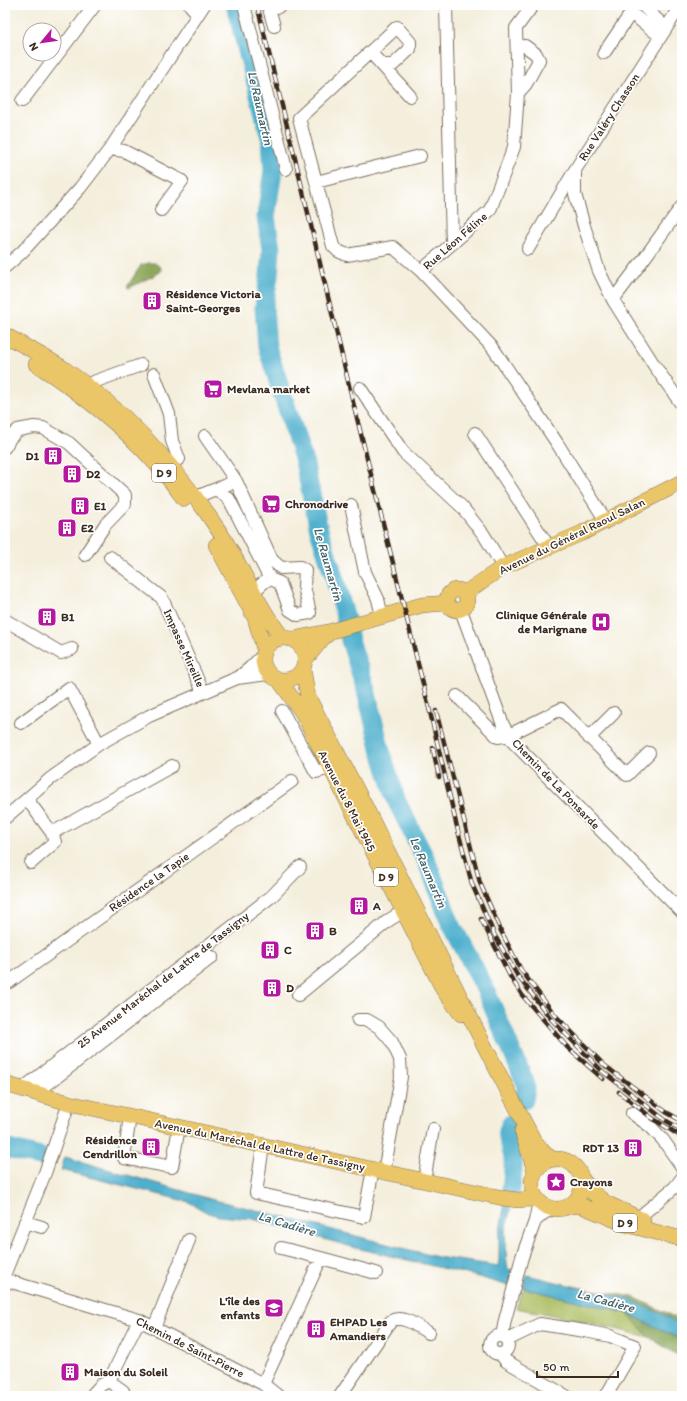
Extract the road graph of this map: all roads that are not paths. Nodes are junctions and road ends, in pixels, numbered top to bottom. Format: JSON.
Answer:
{"nodes":[{"id":1,"x":95,"y":5,"type":"edge"},
{"id":2,"x":244,"y":5,"type":"edge"},
{"id":3,"x":268,"y":5,"type":"edge"},
{"id":4,"x":271,"y":5,"type":"edge"},
{"id":5,"x":280,"y":5,"type":"edge"},
{"id":6,"x":446,"y":5,"type":"edge"},
{"id":7,"x":533,"y":5,"type":"edge"},
{"id":8,"x":642,"y":5,"type":"edge"},
{"id":9,"x":681,"y":5,"type":"edge"},
{"id":10,"x":198,"y":8,"type":"edge"},
{"id":11,"x":274,"y":26,"type":"dead end"},
{"id":12,"x":663,"y":32,"type":"junction"},
{"id":13,"x":525,"y":46,"type":"dead end"},
{"id":14,"x":370,"y":52,"type":"junction"},
{"id":15,"x":604,"y":53,"type":"dead end"},
{"id":16,"x":382,"y":65,"type":"junction"},
{"id":17,"x":518,"y":93,"type":"junction"},
{"id":18,"x":410,"y":96,"type":"dead end"},
{"id":19,"x":22,"y":101,"type":"dead end"},
{"id":20,"x":110,"y":149,"type":"junction"},
{"id":21,"x":420,"y":156,"type":"dead end"},
{"id":22,"x":286,"y":169,"type":"dead end"},
{"id":23,"x":575,"y":170,"type":"junction"},
{"id":24,"x":316,"y":182,"type":"junction"},
{"id":25,"x":682,"y":206,"type":"edge"},
{"id":26,"x":161,"y":210,"type":"dead end"},
{"id":27,"x":452,"y":244,"type":"junction"},
{"id":28,"x":528,"y":249,"type":"dead end"},
{"id":29,"x":5,"y":267,"type":"edge"},
{"id":30,"x":421,"y":271,"type":"junction"},
{"id":31,"x":613,"y":300,"type":"junction"},
{"id":32,"x":5,"y":335,"type":"edge"},
{"id":33,"x":5,"y":347,"type":"edge"},
{"id":34,"x":141,"y":365,"type":"dead end"},
{"id":35,"x":154,"y":374,"type":"dead end"},
{"id":36,"x":85,"y":385,"type":"junction"},
{"id":37,"x":360,"y":388,"type":"dead end"},
{"id":38,"x":682,"y":404,"type":"edge"},
{"id":39,"x":475,"y":433,"type":"dead end"},
{"id":40,"x":205,"y":436,"type":"dead end"},
{"id":41,"x":5,"y":447,"type":"edge"},
{"id":42,"x":179,"y":458,"type":"dead end"},
{"id":43,"x":236,"y":481,"type":"junction"},
{"id":44,"x":682,"y":482,"type":"edge"},
{"id":45,"x":216,"y":489,"type":"junction"},
{"id":46,"x":196,"y":497,"type":"junction"},
{"id":47,"x":351,"y":505,"type":"dead end"},
{"id":48,"x":606,"y":521,"type":"junction"},
{"id":49,"x":549,"y":547,"type":"junction"},
{"id":50,"x":85,"y":555,"type":"dead end"},
{"id":51,"x":110,"y":557,"type":"dead end"},
{"id":52,"x":504,"y":567,"type":"junction"},
{"id":53,"x":270,"y":579,"type":"junction"},
{"id":54,"x":254,"y":592,"type":"junction"},
{"id":55,"x":465,"y":593,"type":"junction"},
{"id":56,"x":446,"y":603,"type":"junction"},
{"id":57,"x":461,"y":610,"type":"junction"},
{"id":58,"x":382,"y":617,"type":"junction"},
{"id":59,"x":5,"y":620,"type":"edge"},
{"id":60,"x":335,"y":630,"type":"junction"},
{"id":61,"x":288,"y":638,"type":"junction"},
{"id":62,"x":72,"y":649,"type":"dead end"},
{"id":63,"x":263,"y":652,"type":"junction"},
{"id":64,"x":304,"y":664,"type":"junction"},
{"id":65,"x":274,"y":677,"type":"junction"},
{"id":66,"x":237,"y":678,"type":"junction"},
{"id":67,"x":203,"y":692,"type":"junction"},
{"id":68,"x":457,"y":696,"type":"dead end"},
{"id":69,"x":282,"y":711,"type":"dead end"},
{"id":70,"x":614,"y":713,"type":"dead end"},
{"id":71,"x":22,"y":723,"type":"dead end"},
{"id":72,"x":509,"y":735,"type":"junction"},
{"id":73,"x":589,"y":738,"type":"junction"},
{"id":74,"x":96,"y":739,"type":"junction"},
{"id":75,"x":650,"y":753,"type":"dead end"},
{"id":76,"x":172,"y":766,"type":"dead end"},
{"id":77,"x":330,"y":768,"type":"junction"},
{"id":78,"x":292,"y":781,"type":"dead end"},
{"id":79,"x":27,"y":799,"type":"junction"},
{"id":80,"x":5,"y":818,"type":"edge"},
{"id":81,"x":52,"y":833,"type":"junction"},
{"id":82,"x":31,"y":863,"type":"dead end"},
{"id":83,"x":300,"y":867,"type":"dead end"},
{"id":84,"x":680,"y":905,"type":"edge"},
{"id":85,"x":404,"y":911,"type":"junction"},
{"id":86,"x":212,"y":957,"type":"dead end"},
{"id":87,"x":5,"y":981,"type":"edge"},
{"id":88,"x":298,"y":995,"type":"dead end"},
{"id":89,"x":358,"y":1020,"type":"dead end"},
{"id":90,"x":485,"y":1047,"type":"junction"},
{"id":91,"x":5,"y":1084,"type":"edge"},
{"id":92,"x":507,"y":1088,"type":"junction"},
{"id":93,"x":29,"y":1091,"type":"junction"},
{"id":94,"x":69,"y":1103,"type":"junction"},
{"id":95,"x":632,"y":1113,"type":"dead end"},
{"id":96,"x":130,"y":1116,"type":"junction"},
{"id":97,"x":179,"y":1127,"type":"junction"},
{"id":98,"x":433,"y":1129,"type":"dead end"},
{"id":99,"x":263,"y":1146,"type":"junction"},
{"id":100,"x":553,"y":1159,"type":"junction"},
{"id":101,"x":682,"y":1167,"type":"edge"},
{"id":102,"x":379,"y":1171,"type":"junction"},
{"id":103,"x":534,"y":1178,"type":"junction"},
{"id":104,"x":682,"y":1178,"type":"edge"},
{"id":105,"x":582,"y":1179,"type":"junction"},
{"id":106,"x":424,"y":1180,"type":"junction"},
{"id":107,"x":510,"y":1199,"type":"junction"},
{"id":108,"x":539,"y":1201,"type":"junction"},
{"id":109,"x":569,"y":1206,"type":"junction"},
{"id":110,"x":553,"y":1209,"type":"junction"},
{"id":111,"x":638,"y":1218,"type":"junction"},
{"id":112,"x":535,"y":1221,"type":"junction"},
{"id":113,"x":25,"y":1222,"type":"junction"},
{"id":114,"x":42,"y":1228,"type":"dead end"},
{"id":115,"x":682,"y":1231,"type":"edge"},
{"id":116,"x":682,"y":1239,"type":"edge"},
{"id":117,"x":189,"y":1240,"type":"dead end"},
{"id":118,"x":281,"y":1248,"type":"dead end"},
{"id":119,"x":321,"y":1258,"type":"junction"},
{"id":120,"x":5,"y":1273,"type":"edge"},
{"id":121,"x":376,"y":1273,"type":"dead end"},
{"id":122,"x":5,"y":1280,"type":"edge"},
{"id":123,"x":139,"y":1320,"type":"junction"},
{"id":124,"x":154,"y":1328,"type":"junction"},
{"id":125,"x":429,"y":1333,"type":"dead end"},
{"id":126,"x":505,"y":1338,"type":"junction"},
{"id":127,"x":109,"y":1381,"type":"junction"},
{"id":128,"x":263,"y":1384,"type":"junction"},
{"id":129,"x":92,"y":1396,"type":"edge"},
{"id":130,"x":121,"y":1396,"type":"edge"},
{"id":131,"x":278,"y":1396,"type":"edge"},
{"id":132,"x":340,"y":1396,"type":"edge"},
{"id":133,"x":566,"y":1396,"type":"edge"},
{"id":134,"x":606,"y":1396,"type":"edge"}],
"edges":[{"from":1,"to":19,"type":"street"},
{"from":2,"to":22,"type":"street"},
{"from":3,"to":11,"type":"street"},
{"from":4,"to":5,"type":"street"},
{"from":6,"to":27,"type":"street"},
{"from":7,"to":17,"type":"street","name":"Rue Léon Féline"},
{"from":8,"to":12,"type":"street"},
{"from":9,"to":12,"type":"street","name":"Rue Valéry Chasson"},
{"from":10,"to":20,"type":"street"},
{"from":12,"to":15,"type":"street"},
{"from":12,"to":23,"type":"street","name":"Rue Valéry Chasson"},
{"from":13,"to":17,"type":"street"},
{"from":14,"to":16,"type":"street"},
{"from":14,"to":16,"type":"street"},
{"from":14,"to":24,"type":"street"},
{"from":16,"to":18,"type":"street"},
{"from":17,"to":27,"type":"street","name":"Rue Léon Féline"},
{"from":20,"to":26,"type":"street"},
{"from":20,"to":29,"type":"street"},
{"from":21,"to":24,"type":"street"},
{"from":23,"to":28,"type":"street"},
{"from":23,"to":31,"type":"street","name":"Rue Valéry Chasson"},
{"from":24,"to":30,"type":"street"},
{"from":25,"to":31,"type":"street"},
{"from":27,"to":30,"type":"street","name":"Rue Léon Féline"},
{"from":30,"to":48,"type":"street","name":"Rue Léon Féline"},
{"from":31,"to":38,"type":"street","name":"Rue Valéry Chasson"},
{"from":32,"to":36,"type":"main road","number":"D 9"},
{"from":33,"to":63,"type":"main road","number":"D 9"},
{"from":34,"to":36,"type":"street"},
{"from":35,"to":42,"type":"street"},
{"from":36,"to":46,"type":"main road","number":"D 9"},
{"from":37,"to":52,"type":"street"},
{"from":39,"to":49,"type":"street"},
{"from":40,"to":43,"type":"street"},
{"from":41,"to":50,"type":"street"},
{"from":43,"to":45,"type":"street"},
{"from":43,"to":53,"type":"street"},
{"from":44,"to":48,"type":"main road","name":"Avenue du Général Raoul Salan"},
{"from":45,"to":46,"type":"street"},
{"from":45,"to":53,"type":"street"},
{"from":46,"to":54,"type":"main road","number":"D 9"},
{"from":47,"to":58,"type":"street"},
{"from":48,"to":49,"type":"main road","name":"Avenue du Général Raoul Salan"},
{"from":49,"to":52,"type":"main road","name":"Avenue du Général Raoul Salan"},
{"from":51,"to":67,"type":"street","name":"Impasse Mireille"},
{"from":52,"to":55,"type":"main road","name":"Avenue du Général Raoul Salan"},
{"from":53,"to":54,"type":"street"},
{"from":54,"to":61,"type":"main road","number":"D 9"},
{"from":55,"to":56,"type":"main road","name":"Avenue du Général Raoul Salan"},
{"from":55,"to":57,"type":"main road"},
{"from":56,"to":57,"type":"main road"},
{"from":56,"to":58,"type":"main road"},
{"from":57,"to":72,"type":"street","name":"Chemin de La Ponsarde"},
{"from":58,"to":60,"type":"main road"},
{"from":59,"to":62,"type":"street"},
{"from":60,"to":61,"type":"main road"},
{"from":60,"to":64,"type":"main road"},
{"from":61,"to":63,"type":"main road"},
{"from":61,"to":64,"type":"main road"},
{"from":63,"to":65,"type":"main road"},
{"from":63,"to":66,"type":"street"},
{"from":64,"to":65,"type":"main road"},
{"from":64,"to":90,"type":"main road","name":"Avenue du 8 Mai 1945","number":"D 9"},
{"from":65,"to":66,"type":"street"},
{"from":65,"to":77,"type":"main road","name":"Avenue du 8 Mai 1945","number":"D 9"},
{"from":66,"to":67,"type":"street"},
{"from":67,"to":74,"type":"street"},
{"from":68,"to":72,"type":"street"},
{"from":69,"to":77,"type":"street"},
{"from":70,"to":73,"type":"street"},
{"from":71,"to":74,"type":"street"},
{"from":72,"to":73,"type":"street"},
{"from":72,"to":84,"type":"street","name":"Chemin de La Ponsarde"},
{"from":73,"to":75,"type":"street"},
{"from":74,"to":79,"type":"street"},
{"from":76,"to":81,"type":"street"},
{"from":77,"to":85,"type":"main road","name":"Avenue du 8 Mai 1945","number":"D 9"},
{"from":78,"to":87,"type":"street","name":"Résidence la Tapie"},
{"from":79,"to":80,"type":"street"},
{"from":79,"to":81,"type":"street"},
{"from":81,"to":82,"type":"street"},
{"from":83,"to":93,"type":"street","name":"25 Avenue Maréchal de Lattre de Tassigny"},
{"from":85,"to":88,"type":"street"},
{"from":85,"to":90,"type":"main road","name":"Avenue du 8 Mai 1945","number":"D 9"},
{"from":86,"to":93,"type":"street"},
{"from":89,"to":102,"type":"street"},
{"from":90,"to":92,"type":"main road","name":"Avenue du 8 Mai 1945","number":"D 9"},
{"from":91,"to":93,"type":"main road","name":"Avenue du Maréchal de Lattre de Tassigny"},
{"from":92,"to":100,"type":"main road","name":"Avenue du 8 Mai 1945","number":"D 9"},
{"from":92,"to":103,"type":"main road","name":"Avenue du 8 Mai 1945","number":"D 9"},
{"from":93,"to":94,"type":"main road","name":"Avenue du Maréchal de Lattre de Tassigny"},
{"from":94,"to":96,"type":"main road","name":"Avenue du Maréchal de Lattre de Tassigny"},
{"from":94,"to":113,"type":"street"},
{"from":95,"to":101,"type":"street"},
{"from":96,"to":97,"type":"main road","name":"Avenue du Maréchal de Lattre de Tassigny"},
{"from":96,"to":97,"type":"street"},
{"from":97,"to":99,"type":"main road","name":"Avenue du Maréchal de Lattre de Tassigny"},
{"from":98,"to":106,"type":"street"},
{"from":99,"to":102,"type":"main road","name":"Avenue du Maréchal de Lattre de Tassigny"},
{"from":99,"to":102,"type":"street"},
{"from":100,"to":103,"type":"main road"},
{"from":100,"to":105,"type":"main road"},
{"from":102,"to":106,"type":"main road","name":"Avenue du Maréchal de Lattre de Tassigny"},
{"from":103,"to":107,"type":"main road"},
{"from":103,"to":108,"type":"main road"},
{"from":104,"to":111,"type":"street"},
{"from":105,"to":109,"type":"main road"},
{"from":105,"to":111,"type":"main road","number":"D 9"},
{"from":106,"to":107,"type":"main road","name":"Avenue du Maréchal de Lattre de Tassigny"},
{"from":107,"to":108,"type":"main road","name":"Avenue du Maréchal de Lattre de Tassigny"},
{"from":108,"to":110,"type":"main road"},
{"from":108,"to":112,"type":"street"},
{"from":109,"to":110,"type":"main road"},
{"from":109,"to":116,"type":"main road","number":"D 9"},
{"from":110,"to":112,"type":"street"},
{"from":111,"to":115,"type":"main road","number":"D 9"},
{"from":112,"to":126,"type":"street"},
{"from":113,"to":114,"type":"street"},
{"from":113,"to":120,"type":"street"},
{"from":117,"to":124,"type":"street"},
{"from":118,"to":119,"type":"street"},
{"from":119,"to":121,"type":"street"},
{"from":119,"to":128,"type":"street"},
{"from":122,"to":123,"type":"street","name":"Chemin de Saint-Pierre"},
{"from":123,"to":124,"type":"street","name":"Chemin de Saint-Pierre"},
{"from":123,"to":127,"type":"street"},
{"from":124,"to":128,"type":"street","name":"Chemin de Saint-Pierre"},
{"from":125,"to":132,"type":"street"},
{"from":126,"to":133,"type":"street"},
{"from":126,"to":134,"type":"street"},
{"from":127,"to":129,"type":"street"},
{"from":127,"to":130,"type":"street"},
{"from":128,"to":131,"type":"street","name":"Chemin de Saint-Pierre"}]}
